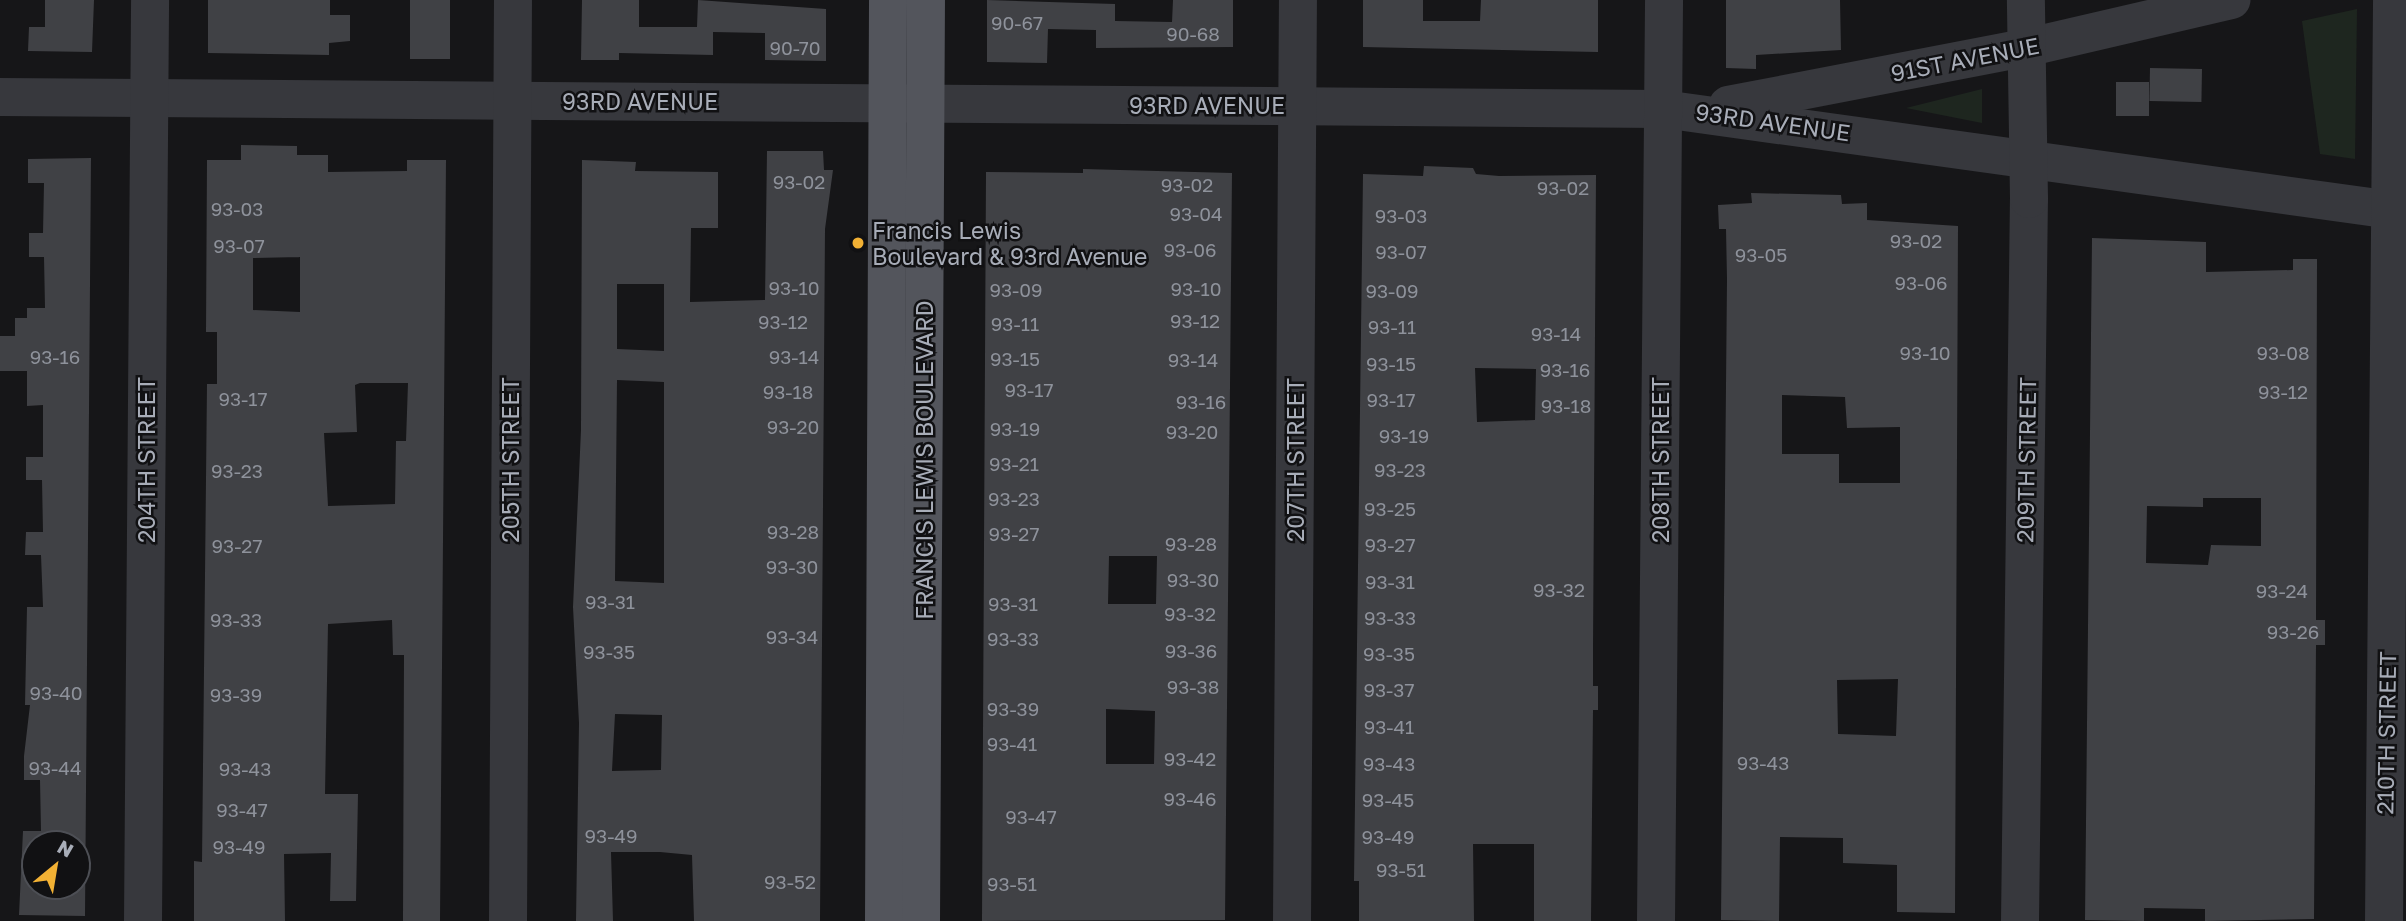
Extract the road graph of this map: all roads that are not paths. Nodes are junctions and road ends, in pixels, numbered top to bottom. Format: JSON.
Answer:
{"nodes":[{"id":1,"x":150,"y":0,"type":"edge"},
{"id":2,"x":513,"y":0,"type":"edge"},
{"id":3,"x":888,"y":0,"type":"edge"},
{"id":4,"x":926,"y":0,"type":"edge"},
{"id":5,"x":1298,"y":0,"type":"edge"},
{"id":6,"x":1664,"y":0,"type":"edge"},
{"id":7,"x":2026,"y":0,"type":"edge"},
{"id":8,"x":2231,"y":0,"type":"edge"},
{"id":9,"x":2392,"y":0,"type":"edge"},
{"id":10,"x":2025,"y":48,"type":"junction"},
{"id":11,"x":0,"y":97,"type":"edge"},
{"id":12,"x":149,"y":98,"type":"junction"},
{"id":13,"x":512,"y":100,"type":"junction"},
{"id":14,"x":887,"y":103,"type":"junction"},
{"id":15,"x":926,"y":103,"type":"junction"},
{"id":16,"x":1297,"y":106,"type":"junction"},
{"id":17,"x":1681,"y":110,"type":"junction"},
{"id":18,"x":2029,"y":159,"type":"junction"},
{"id":19,"x":2398,"y":211,"type":"edge"},
{"id":20,"x":143,"y":921,"type":"edge"},
{"id":21,"x":508,"y":921,"type":"edge"},
{"id":22,"x":884,"y":921,"type":"edge"},
{"id":23,"x":921,"y":921,"type":"edge"},
{"id":24,"x":1292,"y":921,"type":"edge"},
{"id":25,"x":1656,"y":921,"type":"edge"},
{"id":26,"x":2020,"y":921,"type":"edge"},
{"id":27,"x":2384,"y":921,"type":"edge"}],
"edges":[{"from":1,"to":12,"type":"street","name":"204TH STREET"},
{"from":2,"to":13,"type":"street","name":"205TH STREET"},
{"from":3,"to":14,"type":"main road","name":"FRANCIS LEWIS BOULEVARD"},
{"from":4,"to":15,"type":"main road","name":"FRANCIS LEWIS BOULEVARD"},
{"from":5,"to":16,"type":"street","name":"207TH STREET"},
{"from":6,"to":17,"type":"street","name":"208TH STREET"},
{"from":7,"to":10,"type":"street","name":"209TH STREET"},
{"from":8,"to":10,"type":"street","name":"91ST AVENUE"},
{"from":9,"to":19,"type":"street","name":"210TH STREET"},
{"from":10,"to":17,"type":"street","name":"91ST AVENUE"},
{"from":10,"to":18,"type":"street","name":"209TH STREET"},
{"from":11,"to":12,"type":"street","name":"93RD AVENUE"},
{"from":12,"to":13,"type":"street","name":"93RD AVENUE"},
{"from":12,"to":20,"type":"street","name":"204TH STREET"},
{"from":13,"to":14,"type":"street","name":"93RD AVENUE"},
{"from":13,"to":21,"type":"street","name":"205TH STREET"},
{"from":14,"to":15,"type":"street","name":"93RD AVENUE"},
{"from":14,"to":22,"type":"main road","name":"FRANCIS LEWIS BOULEVARD"},
{"from":15,"to":16,"type":"street","name":"93RD AVENUE"},
{"from":15,"to":23,"type":"main road","name":"FRANCIS LEWIS BOULEVARD"},
{"from":16,"to":17,"type":"street","name":"93RD AVENUE"},
{"from":16,"to":24,"type":"street","name":"207TH STREET"},
{"from":17,"to":18,"type":"street","name":"93RD AVENUE"},
{"from":17,"to":25,"type":"street","name":"208TH STREET"},
{"from":18,"to":19,"type":"street","name":"93RD AVENUE"},
{"from":18,"to":26,"type":"street","name":"209TH STREET"},
{"from":19,"to":27,"type":"street","name":"210TH STREET"}]}
